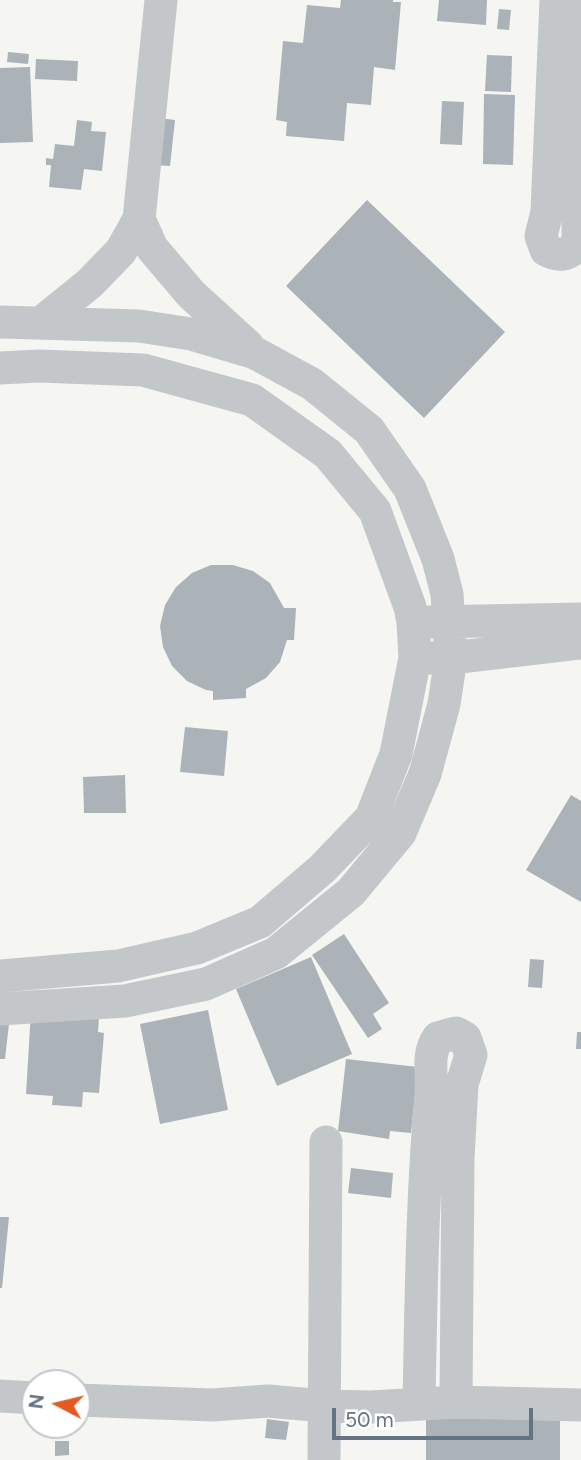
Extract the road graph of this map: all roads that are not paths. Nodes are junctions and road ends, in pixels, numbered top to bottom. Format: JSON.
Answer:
{"nodes":[{"id":1,"x":161,"y":0,"type":"edge"},
{"id":2,"x":556,"y":0,"type":"edge"},
{"id":3,"x":579,"y":0,"type":"edge"},
{"id":4,"x":139,"y":219,"type":"junction"},
{"id":5,"x":0,"y":322,"type":"edge"},
{"id":6,"x":42,"y":322,"type":"junction"},
{"id":7,"x":255,"y":353,"type":"junction"},
{"id":8,"x":0,"y":368,"type":"edge"},
{"id":9,"x":581,"y":619,"type":"edge"},
{"id":10,"x":413,"y":622,"type":"junction"},
{"id":11,"x":450,"y":622,"type":"junction"},
{"id":12,"x":581,"y":643,"type":"edge"},
{"id":13,"x":415,"y":658,"type":"junction"},
{"id":14,"x":451,"y":658,"type":"junction"},
{"id":15,"x":0,"y":976,"type":"edge"},
{"id":16,"x":0,"y":1009,"type":"edge"},
{"id":17,"x":326,"y":1142,"type":"dead end"},
{"id":18,"x":422,"y":1244,"type":"junction"},
{"id":19,"x":457,"y":1245,"type":"junction"},
{"id":20,"x":0,"y":1396,"type":"edge"},
{"id":21,"x":21,"y":1397,"type":"edge"},
{"id":22,"x":91,"y":1401,"type":"edge"},
{"id":23,"x":419,"y":1402,"type":"junction"},
{"id":24,"x":456,"y":1402,"type":"junction"},
{"id":25,"x":581,"y":1405,"type":"edge"},
{"id":26,"x":324,"y":1406,"type":"junction"},
{"id":27,"x":324,"y":1460,"type":"edge"}],
"edges":[{"from":1,"to":4,"type":"street"},
{"from":2,"to":3,"type":"street"},
{"from":4,"to":6,"type":"street"},
{"from":4,"to":7,"type":"street"},
{"from":5,"to":6,"type":"street"},
{"from":6,"to":7,"type":"street"},
{"from":7,"to":11,"type":"street"},
{"from":8,"to":10,"type":"street"},
{"from":9,"to":11,"type":"street"},
{"from":10,"to":11,"type":"street"},
{"from":10,"to":13,"type":"street"},
{"from":11,"to":14,"type":"street"},
{"from":12,"to":14,"type":"street"},
{"from":13,"to":14,"type":"street"},
{"from":13,"to":15,"type":"street"},
{"from":14,"to":16,"type":"street"},
{"from":17,"to":26,"type":"street"},
{"from":18,"to":19,"type":"street"},
{"from":18,"to":19,"type":"street"},
{"from":18,"to":23,"type":"street"},
{"from":19,"to":24,"type":"street"},
{"from":20,"to":21,"type":"street"},
{"from":22,"to":26,"type":"street"},
{"from":23,"to":24,"type":"street"},
{"from":23,"to":26,"type":"street"},
{"from":24,"to":25,"type":"street"},
{"from":26,"to":27,"type":"street"}]}
